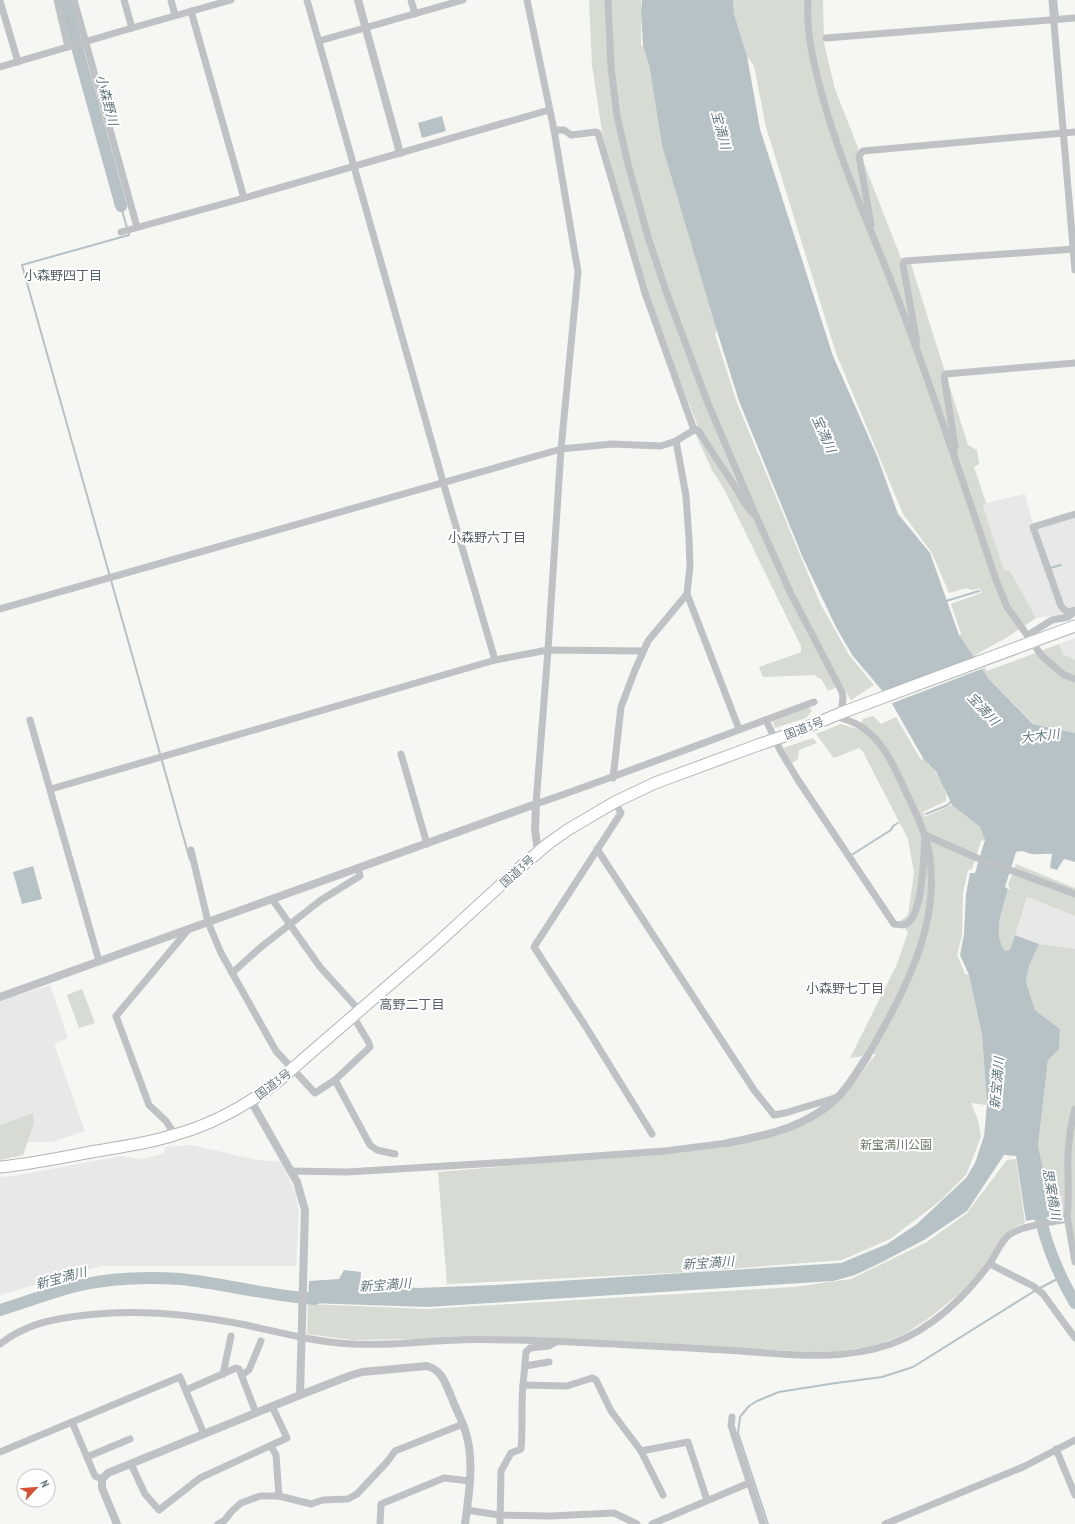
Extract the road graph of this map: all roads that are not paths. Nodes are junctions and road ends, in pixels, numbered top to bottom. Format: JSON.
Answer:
{"nodes":[{"id":1,"x":57,"y":0,"type":"edge"},
{"id":2,"x":74,"y":0,"type":"edge"},
{"id":3,"x":124,"y":0,"type":"edge"},
{"id":4,"x":171,"y":0,"type":"edge"},
{"id":5,"x":231,"y":0,"type":"edge"},
{"id":6,"x":307,"y":0,"type":"edge"},
{"id":7,"x":358,"y":0,"type":"edge"},
{"id":8,"x":411,"y":0,"type":"edge"},
{"id":9,"x":463,"y":0,"type":"edge"},
{"id":10,"x":527,"y":0,"type":"edge"},
{"id":11,"x":608,"y":0,"type":"edge"},
{"id":12,"x":808,"y":0,"type":"edge"},
{"id":13,"x":1052,"y":0,"type":"edge"},
{"id":14,"x":0,"y":1,"type":"edge"},
{"id":15,"x":449,"y":2,"type":"edge"},
{"id":16,"x":191,"y":11,"type":"junction"},
{"id":17,"x":415,"y":14,"type":"junction"},
{"id":18,"x":175,"y":15,"type":"junction"},
{"id":19,"x":1075,"y":18,"type":"edge"},
{"id":20,"x":1054,"y":20,"type":"junction"},
{"id":21,"x":132,"y":28,"type":"junction"},
{"id":22,"x":365,"y":28,"type":"junction"},
{"id":23,"x":826,"y":38,"type":"dead end"},
{"id":24,"x":319,"y":41,"type":"junction"},
{"id":25,"x":85,"y":42,"type":"junction"},
{"id":26,"x":68,"y":48,"type":"junction"},
{"id":27,"x":18,"y":62,"type":"junction"},
{"id":28,"x":0,"y":67,"type":"edge"},
{"id":29,"x":549,"y":110,"type":"junction"},
{"id":30,"x":554,"y":130,"type":"junction"},
{"id":31,"x":1075,"y":132,"type":"edge"},
{"id":32,"x":1063,"y":133,"type":"junction"},
{"id":33,"x":400,"y":153,"type":"junction"},
{"id":34,"x":354,"y":166,"type":"junction"},
{"id":35,"x":244,"y":198,"type":"junction"},
{"id":36,"x":137,"y":227,"type":"junction"},
{"id":37,"x":121,"y":232,"type":"dead end"},
{"id":38,"x":873,"y":239,"type":"junction"},
{"id":39,"x":1074,"y":249,"type":"edge"},
{"id":40,"x":1075,"y":270,"type":"edge"},
{"id":41,"x":917,"y":352,"type":"junction"},
{"id":42,"x":1075,"y":363,"type":"edge"},
{"id":43,"x":694,"y":430,"type":"junction"},
{"id":44,"x":676,"y":441,"type":"junction"},
{"id":45,"x":561,"y":449,"type":"junction"},
{"id":46,"x":954,"y":455,"type":"junction"},
{"id":47,"x":443,"y":482,"type":"junction"},
{"id":48,"x":1075,"y":514,"type":"edge"},
{"id":49,"x":756,"y":516,"type":"junction"},
{"id":50,"x":687,"y":594,"type":"junction"},
{"id":51,"x":0,"y":609,"type":"edge"},
{"id":52,"x":1075,"y":610,"type":"edge"},
{"id":53,"x":1075,"y":626,"type":"edge"},
{"id":54,"x":1029,"y":640,"type":"junction"},
{"id":55,"x":548,"y":650,"type":"junction"},
{"id":56,"x":643,"y":652,"type":"junction"},
{"id":57,"x":495,"y":660,"type":"junction"},
{"id":58,"x":1075,"y":679,"type":"edge"},
{"id":59,"x":814,"y":702,"type":"dead end"},
{"id":60,"x":838,"y":715,"type":"junction"},
{"id":61,"x":30,"y":720,"type":"dead end"},
{"id":62,"x":766,"y":720,"type":"junction"},
{"id":63,"x":739,"y":729,"type":"junction"},
{"id":64,"x":402,"y":754,"type":"dead end"},
{"id":65,"x":613,"y":778,"type":"junction"},
{"id":66,"x":51,"y":789,"type":"junction"},
{"id":67,"x":615,"y":802,"type":"junction"},
{"id":68,"x":536,"y":804,"type":"junction"},
{"id":69,"x":925,"y":835,"type":"junction"},
{"id":70,"x":427,"y":844,"type":"junction"},
{"id":71,"x":597,"y":849,"type":"junction"},
{"id":72,"x":191,"y":850,"type":"dead end"},
{"id":73,"x":538,"y":852,"type":"junction"},
{"id":74,"x":358,"y":868,"type":"junction"},
{"id":75,"x":1075,"y":894,"type":"edge"},
{"id":76,"x":272,"y":899,"type":"junction"},
{"id":77,"x":208,"y":922,"type":"junction"},
{"id":78,"x":290,"y":924,"type":"junction"},
{"id":79,"x":188,"y":930,"type":"junction"},
{"id":80,"x":99,"y":961,"type":"junction"},
{"id":81,"x":232,"y":973,"type":"junction"},
{"id":82,"x":0,"y":997,"type":"edge"},
{"id":83,"x":356,"y":1013,"type":"junction"},
{"id":84,"x":867,"y":1057,"type":"joint"},
{"id":85,"x":293,"y":1069,"type":"junction"},
{"id":86,"x":335,"y":1080,"type":"junction"},
{"id":87,"x":838,"y":1097,"type":"junction"},
{"id":88,"x":251,"y":1101,"type":"junction"},
{"id":89,"x":1075,"y":1109,"type":"edge"},
{"id":90,"x":652,"y":1134,"type":"dead end"},
{"id":91,"x":175,"y":1135,"type":"junction"},
{"id":92,"x":728,"y":1143,"type":"joint"},
{"id":93,"x":395,"y":1154,"type":"dead end"},
{"id":94,"x":0,"y":1167,"type":"edge"},
{"id":95,"x":291,"y":1171,"type":"junction"},
{"id":96,"x":1065,"y":1218,"type":"junction"},
{"id":97,"x":1075,"y":1262,"type":"edge"},
{"id":98,"x":990,"y":1264,"type":"junction"},
{"id":99,"x":231,"y":1336,"type":"dead end"},
{"id":100,"x":302,"y":1338,"type":"junction"},
{"id":101,"x":1075,"y":1338,"type":"edge"},
{"id":102,"x":261,"y":1341,"type":"dead end"},
{"id":103,"x":557,"y":1342,"type":"junction"},
{"id":104,"x":0,"y":1344,"type":"edge"},
{"id":105,"x":549,"y":1362,"type":"dead end"},
{"id":106,"x":525,"y":1366,"type":"junction"},
{"id":107,"x":223,"y":1374,"type":"junction"},
{"id":108,"x":242,"y":1375,"type":"junction"},
{"id":109,"x":523,"y":1385,"type":"junction"},
{"id":110,"x":186,"y":1390,"type":"junction"},
{"id":111,"x":300,"y":1395,"type":"junction"},
{"id":112,"x":272,"y":1406,"type":"junction"},
{"id":113,"x":256,"y":1412,"type":"junction"},
{"id":114,"x":732,"y":1417,"type":"dead end"},
{"id":115,"x":72,"y":1422,"type":"junction"},
{"id":116,"x":463,"y":1424,"type":"junction"},
{"id":117,"x":204,"y":1434,"type":"junction"},
{"id":118,"x":130,"y":1440,"type":"dead end"},
{"id":119,"x":1075,"y":1440,"type":"edge"},
{"id":120,"x":271,"y":1446,"type":"junction"},
{"id":121,"x":1056,"y":1449,"type":"junction"},
{"id":122,"x":641,"y":1451,"type":"junction"},
{"id":123,"x":0,"y":1452,"type":"edge"},
{"id":124,"x":87,"y":1457,"type":"junction"},
{"id":125,"x":131,"y":1464,"type":"junction"},
{"id":126,"x":102,"y":1479,"type":"junction"},
{"id":127,"x":470,"y":1481,"type":"junction"},
{"id":128,"x":749,"y":1484,"type":"junction"},
{"id":129,"x":1075,"y":1494,"type":"edge"},
{"id":130,"x":663,"y":1495,"type":"dead end"},
{"id":131,"x":279,"y":1496,"type":"junction"},
{"id":132,"x":707,"y":1500,"type":"junction"},
{"id":133,"x":467,"y":1510,"type":"junction"},
{"id":134,"x":499,"y":1515,"type":"junction"},
{"id":135,"x":117,"y":1524,"type":"edge"},
{"id":136,"x":218,"y":1524,"type":"edge"},
{"id":137,"x":380,"y":1524,"type":"edge"},
{"id":138,"x":465,"y":1524,"type":"edge"},
{"id":139,"x":500,"y":1524,"type":"edge"},
{"id":140,"x":637,"y":1524,"type":"edge"},
{"id":141,"x":652,"y":1524,"type":"edge"},
{"id":142,"x":763,"y":1524,"type":"edge"},
{"id":143,"x":884,"y":1524,"type":"edge"}],
"edges":[{"from":1,"to":26,"type":"street"},
{"from":2,"to":25,"type":"street"},
{"from":3,"to":21,"type":"street"},
{"from":4,"to":18,"type":"street"},
{"from":5,"to":16,"type":"street"},
{"from":6,"to":24,"type":"street"},
{"from":7,"to":22,"type":"street"},
{"from":8,"to":17,"type":"street"},
{"from":9,"to":15,"type":"street"},
{"from":10,"to":29,"type":"street"},
{"from":11,"to":49,"type":"street"},
{"from":12,"to":38,"type":"street"},
{"from":13,"to":20,"type":"street"},
{"from":14,"to":27,"type":"street"},
{"from":15,"to":17,"type":"street"},
{"from":16,"to":18,"type":"street"},
{"from":16,"to":35,"type":"street"},
{"from":17,"to":22,"type":"street"},
{"from":18,"to":21,"type":"street"},
{"from":19,"to":20,"type":"street"},
{"from":20,"to":23,"type":"street"},
{"from":20,"to":32,"type":"street"},
{"from":21,"to":25,"type":"street"},
{"from":22,"to":24,"type":"street"},
{"from":22,"to":33,"type":"street"},
{"from":24,"to":34,"type":"street"},
{"from":25,"to":26,"type":"street"},
{"from":25,"to":36,"type":"street"},
{"from":26,"to":27,"type":"street"},
{"from":27,"to":28,"type":"street"},
{"from":29,"to":30,"type":"street"},
{"from":29,"to":33,"type":"street"},
{"from":30,"to":43,"type":"street"},
{"from":30,"to":45,"type":"street"},
{"from":31,"to":32,"type":"street"},
{"from":32,"to":38,"type":"street"},
{"from":32,"to":39,"type":"street"},
{"from":33,"to":34,"type":"street"},
{"from":34,"to":35,"type":"street"},
{"from":34,"to":47,"type":"street"},
{"from":35,"to":36,"type":"street"},
{"from":36,"to":37,"type":"street"},
{"from":38,"to":41,"type":"street"},
{"from":39,"to":40,"type":"street"},
{"from":39,"to":41,"type":"street"},
{"from":41,"to":46,"type":"street"},
{"from":42,"to":46,"type":"street"},
{"from":43,"to":44,"type":"street"},
{"from":43,"to":49,"type":"street"},
{"from":44,"to":45,"type":"street"},
{"from":44,"to":50,"type":"street"},
{"from":45,"to":47,"type":"street"},
{"from":45,"to":55,"type":"street"},
{"from":46,"to":54,"type":"street"},
{"from":47,"to":51,"type":"street"},
{"from":47,"to":57,"type":"street"},
{"from":48,"to":52,"type":"street"},
{"from":49,"to":60,"type":"street"},
{"from":50,"to":56,"type":"street"},
{"from":50,"to":63,"type":"street"},
{"from":52,"to":54,"type":"street"},
{"from":53,"to":54,"type":"highway","name":"国道3号"},
{"from":54,"to":58,"type":"street"},
{"from":54,"to":60,"type":"highway","name":"国道3号"},
{"from":55,"to":56,"type":"street"},
{"from":55,"to":57,"type":"street"},
{"from":55,"to":68,"type":"street"},
{"from":56,"to":65,"type":"street"},
{"from":57,"to":66,"type":"street"},
{"from":59,"to":62,"type":"street"},
{"from":60,"to":67,"type":"highway","name":"国道3号","bridge":true},
{"from":60,"to":69,"type":"street"},
{"from":61,"to":66,"type":"street"},
{"from":62,"to":63,"type":"street"},
{"from":62,"to":69,"type":"street"},
{"from":63,"to":65,"type":"street"},
{"from":64,"to":70,"type":"street"},
{"from":65,"to":68,"type":"street"},
{"from":66,"to":80,"type":"street"},
{"from":67,"to":71,"type":"street"},
{"from":67,"to":73,"type":"highway","name":"国道3号"},
{"from":68,"to":70,"type":"street"},
{"from":68,"to":73,"type":"street"},
{"from":69,"to":75,"type":"street"},
{"from":69,"to":84,"type":"street"},
{"from":70,"to":74,"type":"street"},
{"from":71,"to":87,"type":"street"},
{"from":71,"to":90,"type":"street"},
{"from":72,"to":77,"type":"street"},
{"from":73,"to":83,"type":"highway","name":"国道3号"},
{"from":74,"to":76,"type":"street"},
{"from":74,"to":78,"type":"street"},
{"from":76,"to":77,"type":"street"},
{"from":76,"to":78,"type":"street"},
{"from":77,"to":79,"type":"street"},
{"from":77,"to":81,"type":"street"},
{"from":78,"to":81,"type":"street"},
{"from":78,"to":83,"type":"street"},
{"from":79,"to":80,"type":"street"},
{"from":79,"to":91,"type":"street"},
{"from":80,"to":82,"type":"street"},
{"from":81,"to":85,"type":"street"},
{"from":83,"to":85,"type":"highway","name":"国道3号"},
{"from":83,"to":86,"type":"street"},
{"from":84,"to":87,"type":"street"},
{"from":85,"to":86,"type":"street"},
{"from":85,"to":88,"type":"highway","name":"国道3号"},
{"from":86,"to":93,"type":"street"},
{"from":87,"to":92,"type":"street"},
{"from":88,"to":91,"type":"highway","name":"国道3号"},
{"from":88,"to":95,"type":"street"},
{"from":89,"to":96,"type":"street"},
{"from":91,"to":94,"type":"highway","name":"国道3号"},
{"from":92,"to":95,"type":"street"},
{"from":95,"to":100,"type":"street"},
{"from":96,"to":97,"type":"street"},
{"from":96,"to":98,"type":"street"},
{"from":98,"to":101,"type":"street"},
{"from":98,"to":103,"type":"street"},
{"from":99,"to":107,"type":"street"},
{"from":100,"to":103,"type":"street"},
{"from":100,"to":104,"type":"street"},
{"from":100,"to":111,"type":"street"},
{"from":102,"to":108,"type":"street"},
{"from":103,"to":106,"type":"street"},
{"from":105,"to":106,"type":"street"},
{"from":106,"to":109,"type":"street"},
{"from":107,"to":108,"type":"street"},
{"from":107,"to":110,"type":"street"},
{"from":108,"to":113,"type":"street"},
{"from":109,"to":122,"type":"street"},
{"from":109,"to":134,"type":"street"},
{"from":110,"to":115,"type":"street"},
{"from":110,"to":117,"type":"street"},
{"from":111,"to":112,"type":"street"},
{"from":111,"to":116,"type":"street"},
{"from":112,"to":113,"type":"street"},
{"from":112,"to":120,"type":"street"},
{"from":113,"to":117,"type":"street"},
{"from":114,"to":128,"type":"street"},
{"from":115,"to":123,"type":"street"},
{"from":115,"to":124,"type":"street"},
{"from":116,"to":127,"type":"street"},
{"from":116,"to":131,"type":"street"},
{"from":117,"to":125,"type":"street"},
{"from":118,"to":124,"type":"street"},
{"from":119,"to":121,"type":"street"},
{"from":120,"to":125,"type":"street"},
{"from":120,"to":131,"type":"street"},
{"from":121,"to":129,"type":"street"},
{"from":121,"to":143,"type":"street"},
{"from":122,"to":130,"type":"street"},
{"from":122,"to":132,"type":"street"},
{"from":124,"to":126,"type":"street"},
{"from":125,"to":126,"type":"street"},
{"from":126,"to":135,"type":"street"},
{"from":127,"to":133,"type":"street"},
{"from":127,"to":137,"type":"street"},
{"from":128,"to":132,"type":"street"},
{"from":128,"to":142,"type":"street"},
{"from":131,"to":136,"type":"street"},
{"from":132,"to":141,"type":"street"},
{"from":133,"to":134,"type":"street"},
{"from":133,"to":138,"type":"street"},
{"from":134,"to":139,"type":"street"},
{"from":134,"to":140,"type":"street"}]}
